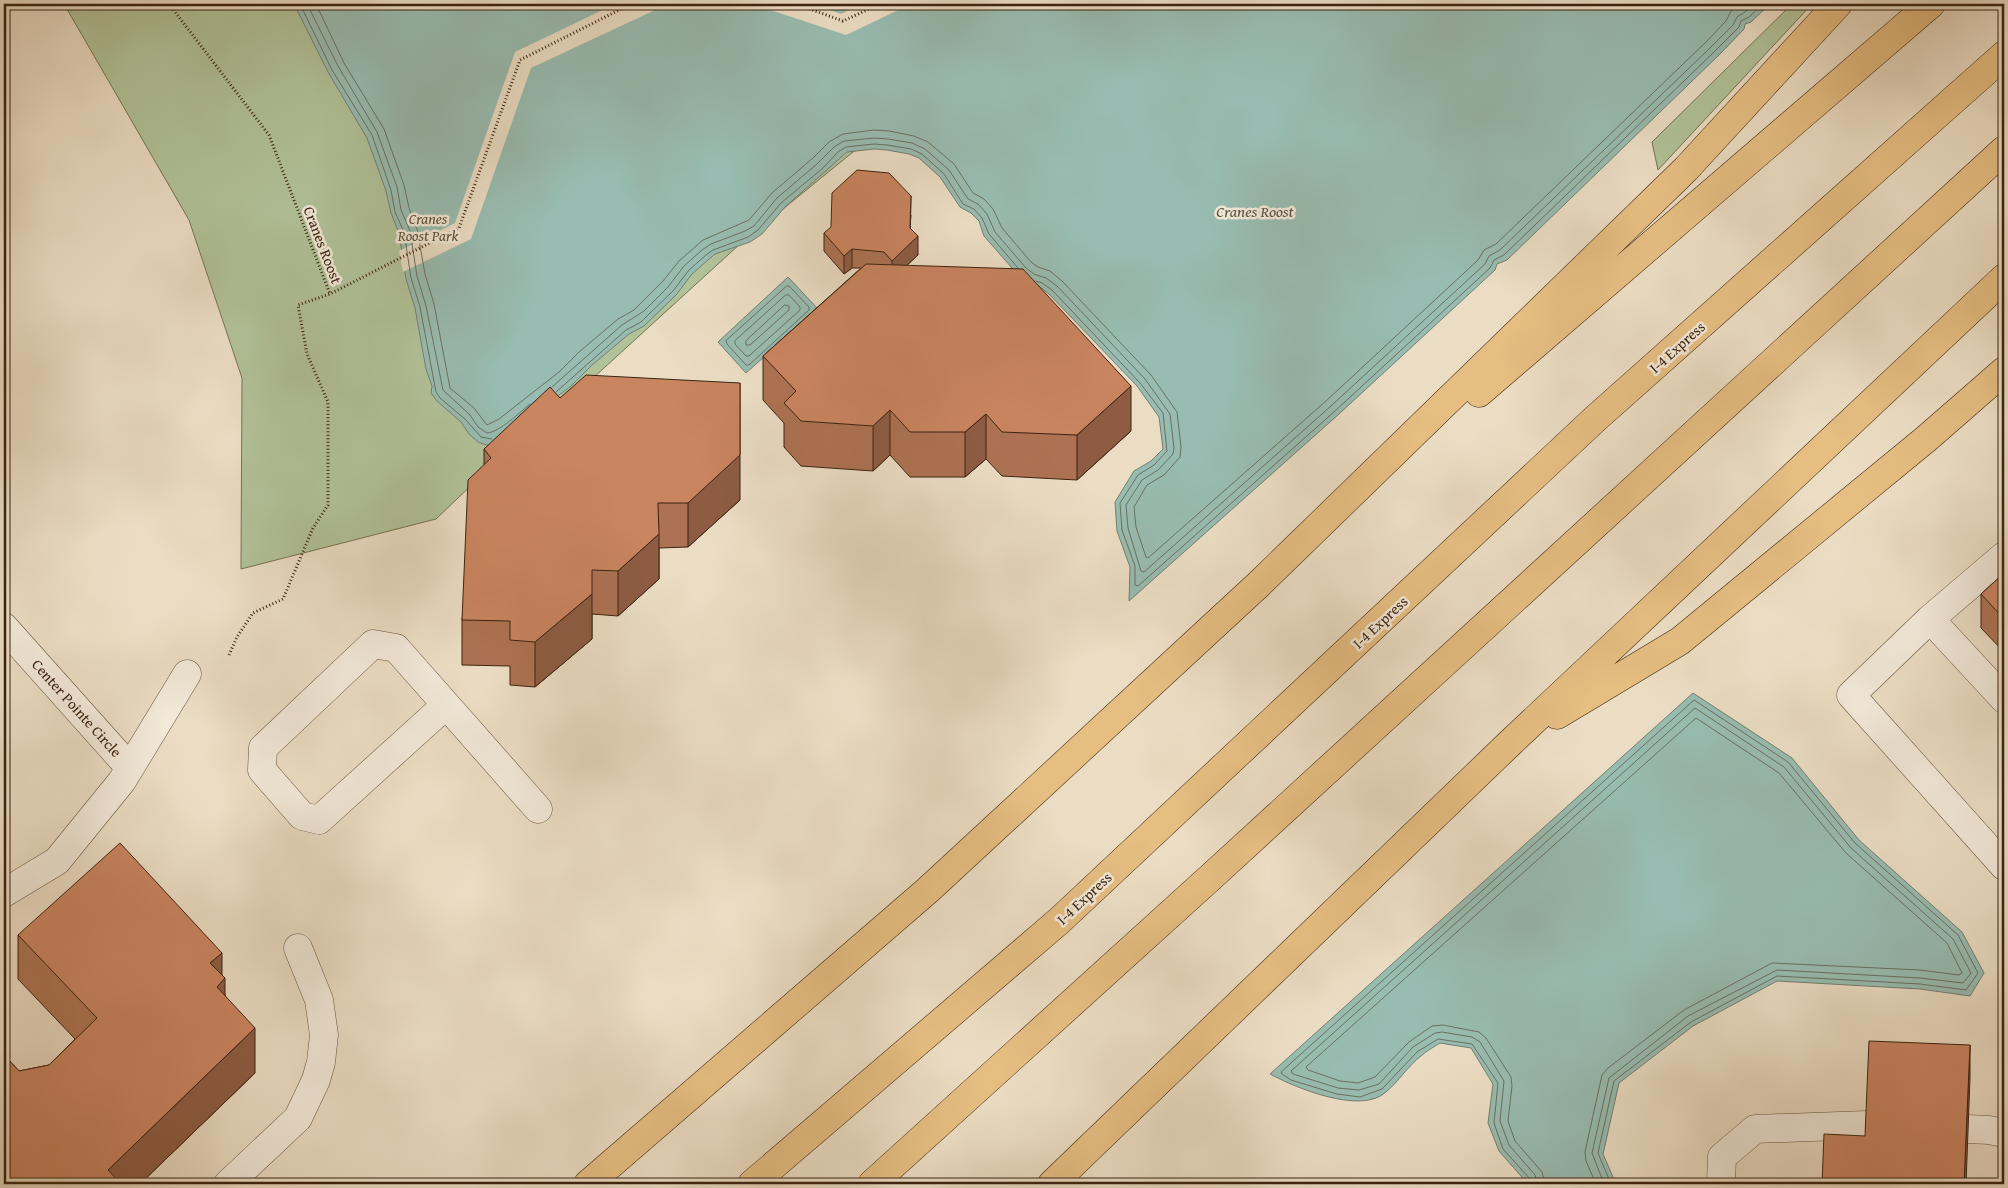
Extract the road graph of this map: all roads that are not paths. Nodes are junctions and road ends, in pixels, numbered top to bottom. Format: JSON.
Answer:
{"nodes":[{"id":1,"x":1838,"y":4,"type":"edge"},
{"id":2,"x":1930,"y":4,"type":"edge"},
{"id":3,"x":2004,"y":55,"type":"edge"},
{"id":4,"x":2004,"y":150,"type":"edge"},
{"id":5,"x":2004,"y":278,"type":"edge"},
{"id":6,"x":2004,"y":372,"type":"edge"},
{"id":7,"x":2004,"y":556,"type":"edge"},
{"id":8,"x":1258,"y":584,"type":"junction"},
{"id":9,"x":1930,"y":619,"type":"junction"},
{"id":10,"x":4,"y":627,"type":"edge"},
{"id":11,"x":187,"y":674,"type":"dead end"},
{"id":12,"x":2004,"y":699,"type":"edge"},
{"id":13,"x":446,"y":705,"type":"junction"},
{"id":14,"x":1510,"y":743,"type":"junction"},
{"id":15,"x":130,"y":768,"type":"junction"},
{"id":16,"x":538,"y":808,"type":"dead end"},
{"id":17,"x":2004,"y":866,"type":"edge"},
{"id":18,"x":4,"y":893,"type":"edge"},
{"id":19,"x":298,"y":948,"type":"dead end"},
{"id":20,"x":1867,"y":1125,"type":"edge"},
{"id":21,"x":1968,"y":1129,"type":"edge"},
{"id":22,"x":2004,"y":1133,"type":"edge"},
{"id":23,"x":228,"y":1184,"type":"edge"},
{"id":24,"x":588,"y":1184,"type":"edge"},
{"id":25,"x":752,"y":1184,"type":"edge"},
{"id":26,"x":872,"y":1184,"type":"edge"},
{"id":27,"x":1052,"y":1184,"type":"edge"},
{"id":28,"x":1721,"y":1184,"type":"edge"}],
"edges":[{"from":1,"to":8,"type":"highway"},
{"from":2,"to":8,"type":"highway"},
{"from":3,"to":25,"type":"highway","name":"I-4 Express"},
{"from":4,"to":26,"type":"highway"},
{"from":5,"to":14,"type":"highway"},
{"from":6,"to":14,"type":"highway"},
{"from":7,"to":9,"type":"street"},
{"from":8,"to":24,"type":"highway"},
{"from":9,"to":12,"type":"street"},
{"from":9,"to":17,"type":"street"},
{"from":10,"to":15,"type":"street","name":"Center Pointe Circle"},
{"from":11,"to":15,"type":"street","name":"Center Pointe Circle"},
{"from":13,"to":13,"type":"street"},
{"from":13,"to":16,"type":"street"},
{"from":14,"to":27,"type":"highway"},
{"from":15,"to":18,"type":"street","name":"Center Pointe Circle"},
{"from":19,"to":23,"type":"street"},
{"from":20,"to":28,"type":"street"},
{"from":21,"to":22,"type":"street"}]}
